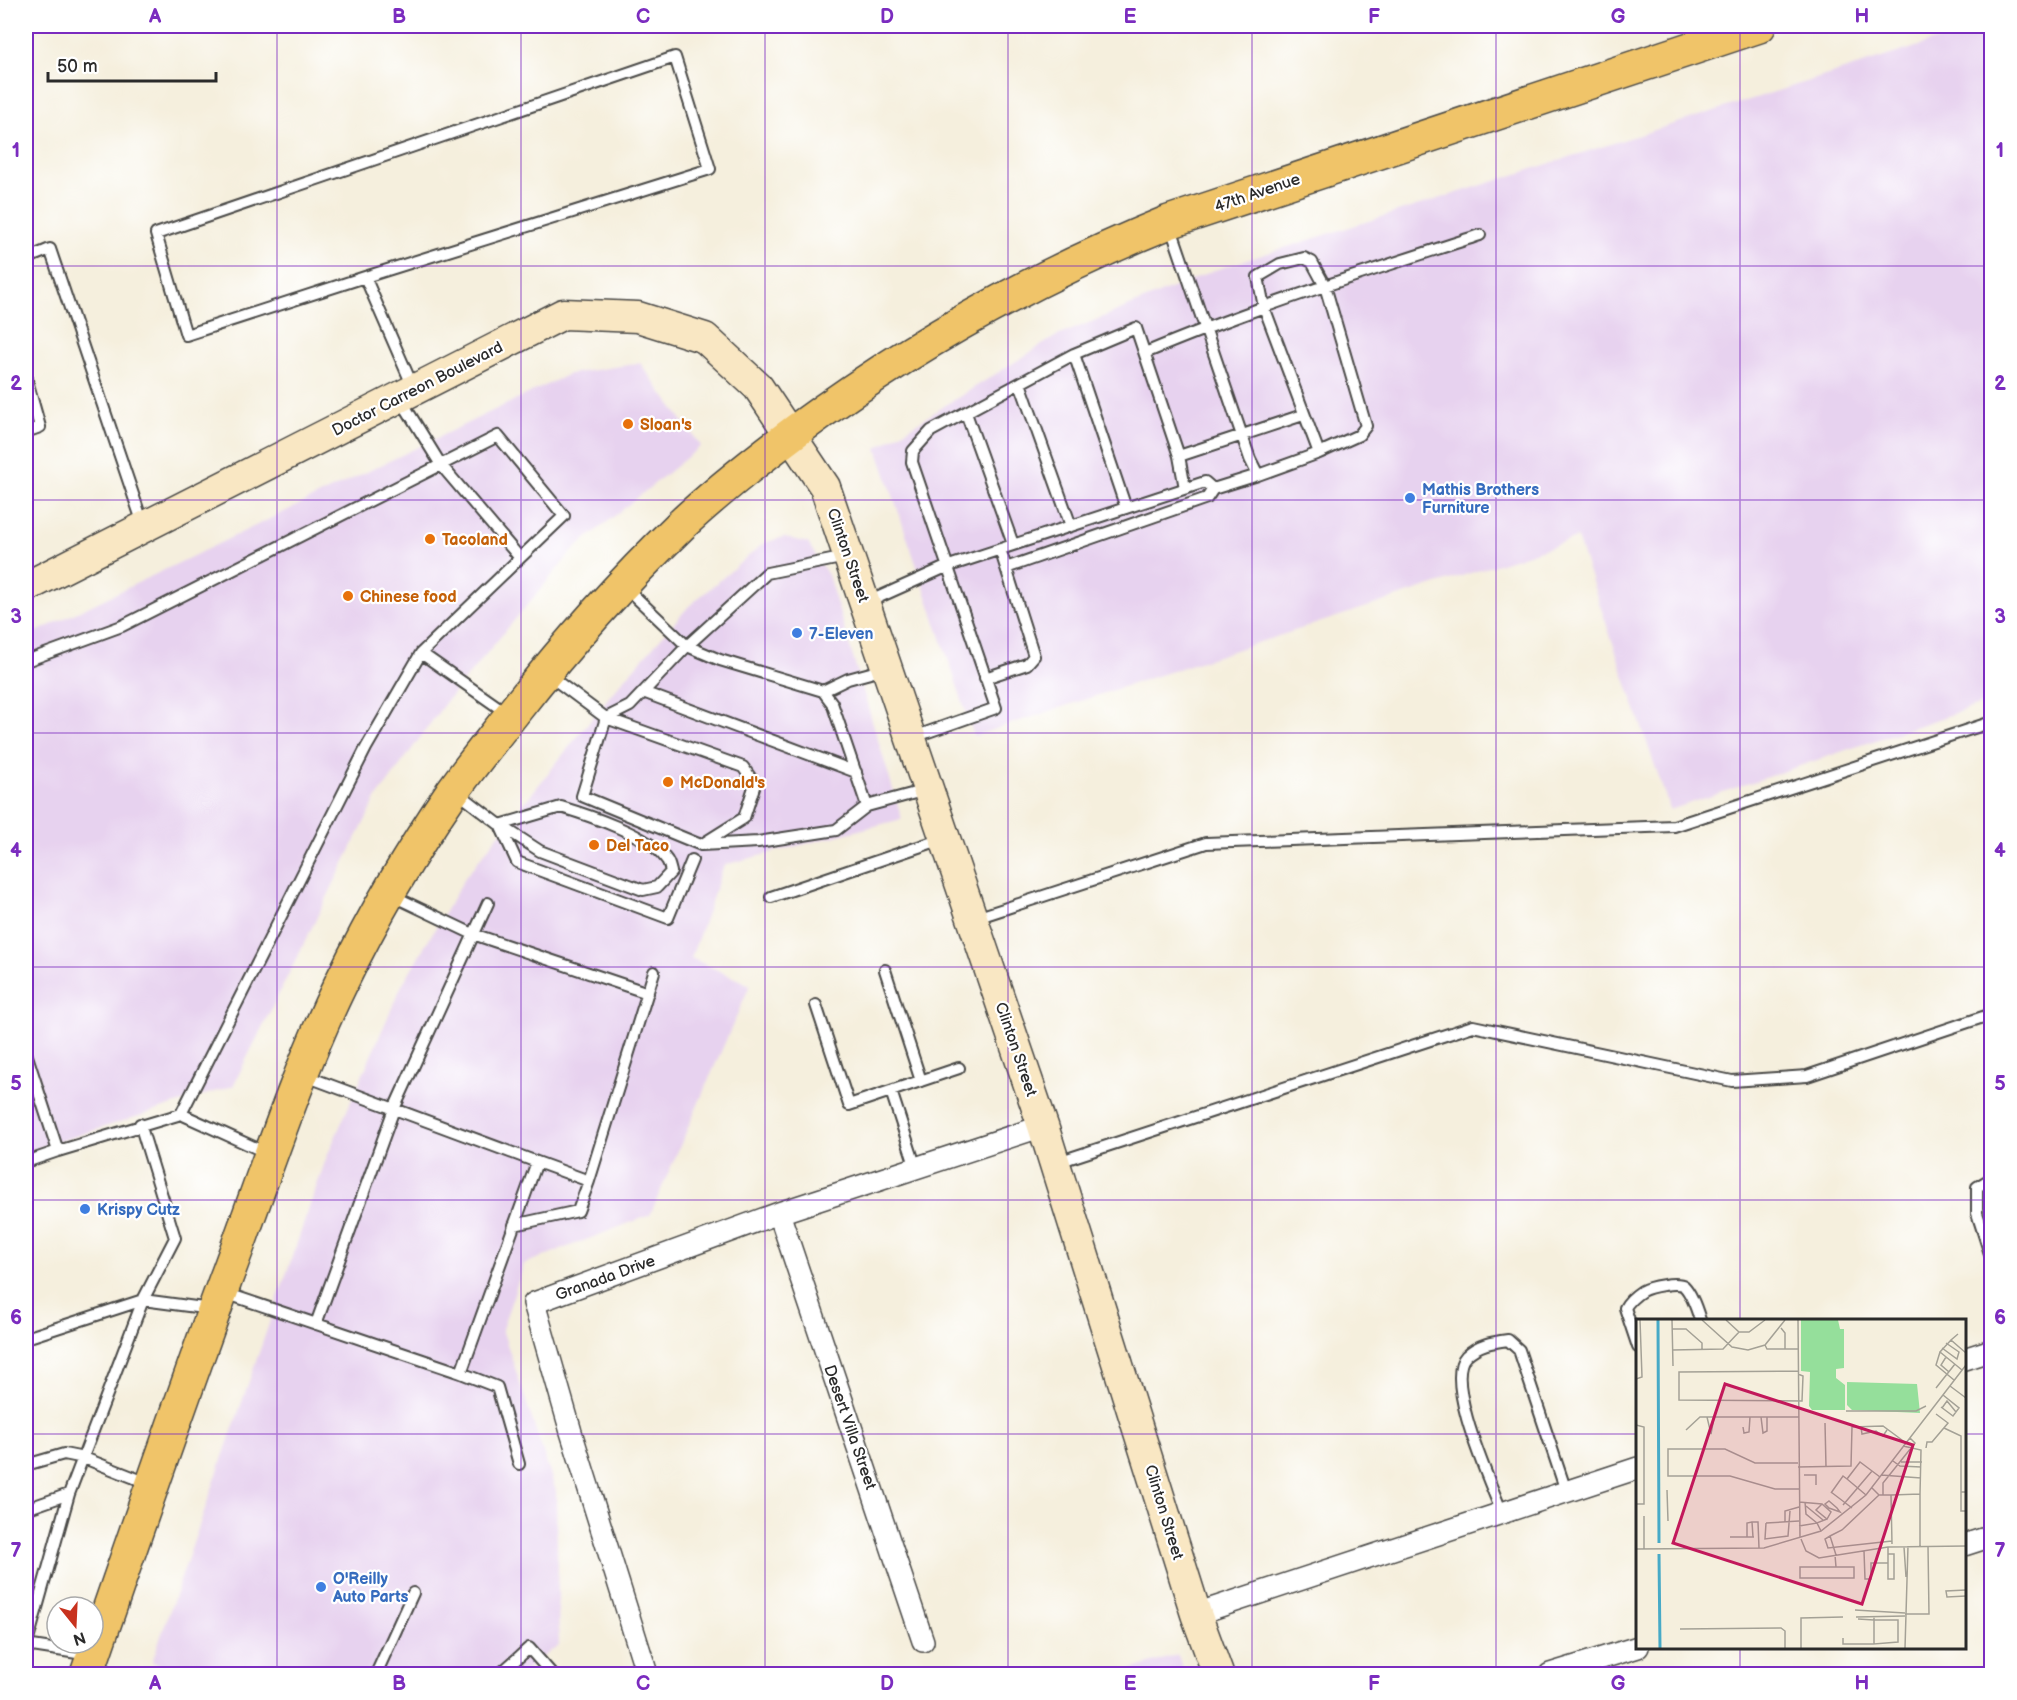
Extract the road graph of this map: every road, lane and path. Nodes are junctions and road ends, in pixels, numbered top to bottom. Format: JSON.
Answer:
{"nodes":[{"id":1,"x":1759,"y":26,"type":"edge"},
{"id":2,"x":1169,"y":222,"type":"junction"},
{"id":3,"x":1480,"y":235,"type":"dead end"},
{"id":4,"x":26,"y":259,"type":"edge"},
{"id":5,"x":365,"y":277,"type":"junction"},
{"id":6,"x":1325,"y":286,"type":"junction"},
{"id":7,"x":1264,"y":307,"type":"junction"},
{"id":8,"x":1206,"y":327,"type":"junction"},
{"id":9,"x":1144,"y":353,"type":"junction"},
{"id":10,"x":1074,"y":354,"type":"junction"},
{"id":11,"x":26,"y":377,"type":"edge"},
{"id":12,"x":1020,"y":383,"type":"junction"},
{"id":13,"x":407,"y":394,"type":"junction"},
{"id":14,"x":966,"y":413,"type":"junction"},
{"id":15,"x":1303,"y":415,"type":"junction"},
{"id":16,"x":26,"y":432,"type":"edge"},
{"id":17,"x":791,"y":435,"type":"junction"},
{"id":18,"x":1242,"y":435,"type":"junction"},
{"id":19,"x":1319,"y":453,"type":"junction"},
{"id":20,"x":1179,"y":456,"type":"junction"},
{"id":21,"x":441,"y":465,"type":"junction"},
{"id":22,"x":1258,"y":475,"type":"junction"},
{"id":23,"x":1185,"y":488,"type":"junction"},
{"id":24,"x":1213,"y":489,"type":"junction"},
{"id":25,"x":1126,"y":508,"type":"junction"},
{"id":26,"x":1071,"y":526,"type":"junction"},
{"id":27,"x":144,"y":527,"type":"junction"},
{"id":28,"x":1013,"y":544,"type":"junction"},
{"id":29,"x":1000,"y":549,"type":"junction"},
{"id":30,"x":849,"y":556,"type":"junction"},
{"id":31,"x":520,"y":558,"type":"junction"},
{"id":32,"x":946,"y":567,"type":"junction"},
{"id":33,"x":1006,"y":568,"type":"junction"},
{"id":34,"x":622,"y":584,"type":"junction"},
{"id":35,"x":26,"y":587,"type":"edge"},
{"id":36,"x":865,"y":603,"type":"junction"},
{"id":37,"x":687,"y":646,"type":"junction"},
{"id":38,"x":421,"y":653,"type":"junction"},
{"id":39,"x":26,"y":661,"type":"edge"},
{"id":40,"x":888,"y":669,"type":"junction"},
{"id":41,"x":545,"y":672,"type":"junction"},
{"id":42,"x":985,"y":678,"type":"junction"},
{"id":43,"x":643,"y":692,"type":"junction"},
{"id":44,"x":824,"y":692,"type":"junction"},
{"id":45,"x":511,"y":716,"type":"junction"},
{"id":46,"x":606,"y":718,"type":"junction"},
{"id":47,"x":1992,"y":722,"type":"edge"},
{"id":48,"x":911,"y":738,"type":"junction"},
{"id":49,"x":856,"y":772,"type":"junction"},
{"id":50,"x":929,"y":789,"type":"junction"},
{"id":51,"x":454,"y":790,"type":"junction"},
{"id":52,"x":867,"y":806,"type":"junction"},
{"id":53,"x":500,"y":825,"type":"junction"},
{"id":54,"x":945,"y":837,"type":"junction"},
{"id":55,"x":701,"y":845,"type":"junction"},
{"id":56,"x":692,"y":860,"type":"dead end"},
{"id":57,"x":388,"y":893,"type":"junction"},
{"id":58,"x":771,"y":897,"type":"dead end"},
{"id":59,"x":488,"y":903,"type":"dead end"},
{"id":60,"x":973,"y":919,"type":"junction"},
{"id":61,"x":473,"y":934,"type":"junction"},
{"id":62,"x":885,"y":970,"type":"dead end"},
{"id":63,"x":654,"y":972,"type":"dead end"},
{"id":64,"x":648,"y":993,"type":"junction"},
{"id":65,"x":816,"y":1005,"type":"dead end"},
{"id":66,"x":1992,"y":1014,"type":"edge"},
{"id":67,"x":26,"y":1053,"type":"edge"},
{"id":68,"x":959,"y":1068,"type":"dead end"},
{"id":69,"x":300,"y":1074,"type":"junction"},
{"id":70,"x":921,"y":1081,"type":"junction"},
{"id":71,"x":891,"y":1091,"type":"junction"},
{"id":72,"x":394,"y":1109,"type":"junction"},
{"id":73,"x":181,"y":1113,"type":"junction"},
{"id":74,"x":140,"y":1124,"type":"junction"},
{"id":75,"x":1043,"y":1126,"type":"junction"},
{"id":76,"x":58,"y":1151,"type":"junction"},
{"id":77,"x":270,"y":1155,"type":"junction"},
{"id":78,"x":26,"y":1162,"type":"edge"},
{"id":79,"x":537,"y":1162,"type":"junction"},
{"id":80,"x":1055,"y":1163,"type":"junction"},
{"id":81,"x":916,"y":1168,"type":"junction"},
{"id":82,"x":1992,"y":1178,"type":"edge"},
{"id":83,"x":589,"y":1181,"type":"junction"},
{"id":84,"x":779,"y":1213,"type":"junction"},
{"id":85,"x":514,"y":1225,"type":"junction"},
{"id":86,"x":1992,"y":1260,"type":"edge"},
{"id":87,"x":142,"y":1300,"type":"junction"},
{"id":88,"x":218,"y":1301,"type":"junction"},
{"id":89,"x":1700,"y":1319,"type":"edge"},
{"id":90,"x":316,"y":1324,"type":"junction"},
{"id":91,"x":26,"y":1338,"type":"edge"},
{"id":92,"x":1636,"y":1341,"type":"edge"},
{"id":93,"x":1992,"y":1350,"type":"edge"},
{"id":94,"x":1966,"y":1359,"type":"edge"},
{"id":95,"x":460,"y":1373,"type":"junction"},
{"id":96,"x":84,"y":1458,"type":"junction"},
{"id":97,"x":519,"y":1464,"type":"dead end"},
{"id":98,"x":26,"y":1465,"type":"edge"},
{"id":99,"x":1636,"y":1469,"type":"edge"},
{"id":100,"x":152,"y":1484,"type":"junction"},
{"id":101,"x":1566,"y":1491,"type":"junction"},
{"id":102,"x":69,"y":1494,"type":"junction"},
{"id":103,"x":26,"y":1509,"type":"edge"},
{"id":104,"x":1502,"y":1513,"type":"junction"},
{"id":105,"x":1992,"y":1536,"type":"edge"},
{"id":106,"x":1966,"y":1545,"type":"edge"},
{"id":107,"x":413,"y":1593,"type":"dead end"},
{"id":108,"x":1196,"y":1614,"type":"junction"},
{"id":109,"x":923,"y":1641,"type":"dead end"},
{"id":110,"x":26,"y":1646,"type":"edge"},
{"id":111,"x":1636,"y":1648,"type":"edge"},
{"id":112,"x":91,"y":1665,"type":"edge"},
{"id":113,"x":376,"y":1674,"type":"edge"},
{"id":114,"x":500,"y":1674,"type":"edge"},
{"id":115,"x":552,"y":1674,"type":"edge"},
{"id":116,"x":647,"y":1674,"type":"edge"},
{"id":117,"x":1218,"y":1674,"type":"edge"},
{"id":118,"x":1550,"y":1674,"type":"edge"}],
"edges":[{"from":1,"to":2,"type":"main road","name":"47th Avenue"},
{"from":2,"to":8,"type":"lane"},
{"from":2,"to":17,"type":"main road","name":"47th Avenue"},
{"from":3,"to":6,"type":"lane"},
{"from":4,"to":27,"type":"lane"},
{"from":5,"to":5,"type":"lane"},
{"from":5,"to":13,"type":"lane"},
{"from":6,"to":7,"type":"lane"},
{"from":6,"to":7,"type":"lane"},
{"from":6,"to":19,"type":"lane"},
{"from":7,"to":8,"type":"lane"},
{"from":7,"to":15,"type":"lane"},
{"from":8,"to":9,"type":"lane"},
{"from":8,"to":18,"type":"lane"},
{"from":9,"to":10,"type":"lane"},
{"from":9,"to":20,"type":"lane"},
{"from":10,"to":12,"type":"lane"},
{"from":10,"to":25,"type":"lane"},
{"from":11,"to":16,"type":"lane"},
{"from":12,"to":14,"type":"lane"},
{"from":12,"to":26,"type":"lane"},
{"from":13,"to":17,"type":"street","name":"Doctor Carreon Boulevard"},
{"from":13,"to":21,"type":"lane"},
{"from":13,"to":27,"type":"street","name":"Doctor Carreon Boulevard"},
{"from":14,"to":28,"type":"lane"},
{"from":14,"to":32,"type":"lane"},
{"from":15,"to":18,"type":"lane"},
{"from":15,"to":19,"type":"lane"},
{"from":17,"to":30,"type":"street","name":"Clinton Street"},
{"from":17,"to":34,"type":"main road","name":"47th Avenue"},
{"from":18,"to":20,"type":"lane"},
{"from":18,"to":22,"type":"lane"},
{"from":19,"to":22,"type":"lane"},
{"from":20,"to":23,"type":"lane"},
{"from":21,"to":31,"type":"lane"},
{"from":21,"to":31,"type":"lane"},
{"from":21,"to":39,"type":"lane"},
{"from":22,"to":24,"type":"lane"},
{"from":23,"to":24,"type":"lane"},
{"from":23,"to":25,"type":"lane"},
{"from":24,"to":33,"type":"lane"},
{"from":25,"to":26,"type":"lane"},
{"from":26,"to":28,"type":"lane"},
{"from":27,"to":35,"type":"street","name":"Doctor Carreon Boulevard"},
{"from":28,"to":29,"type":"lane"},
{"from":29,"to":32,"type":"lane"},
{"from":29,"to":33,"type":"lane"},
{"from":30,"to":36,"type":"street","name":"Clinton Street"},
{"from":30,"to":37,"type":"lane"},
{"from":31,"to":38,"type":"lane"},
{"from":32,"to":36,"type":"lane"},
{"from":32,"to":42,"type":"lane"},
{"from":33,"to":42,"type":"lane"},
{"from":34,"to":37,"type":"lane"},
{"from":34,"to":41,"type":"main road","name":"47th Avenue"},
{"from":36,"to":40,"type":"street","name":"Clinton Street"},
{"from":37,"to":43,"type":"lane"},
{"from":37,"to":44,"type":"lane"},
{"from":38,"to":45,"type":"lane"},
{"from":38,"to":73,"type":"lane"},
{"from":40,"to":44,"type":"lane"},
{"from":40,"to":48,"type":"street","name":"Clinton Street"},
{"from":41,"to":45,"type":"main road","name":"47th Avenue"},
{"from":41,"to":46,"type":"lane"},
{"from":42,"to":48,"type":"lane"},
{"from":43,"to":46,"type":"lane"},
{"from":43,"to":49,"type":"lane"},
{"from":44,"to":49,"type":"lane"},
{"from":45,"to":51,"type":"main road","name":"47th Avenue"},
{"from":46,"to":55,"type":"lane"},
{"from":46,"to":55,"type":"lane"},
{"from":47,"to":60,"type":"lane"},
{"from":48,"to":50,"type":"street","name":"Clinton Street"},
{"from":49,"to":52,"type":"lane"},
{"from":50,"to":52,"type":"lane"},
{"from":50,"to":54,"type":"street","name":"Clinton Street"},
{"from":51,"to":53,"type":"lane"},
{"from":51,"to":57,"type":"main road","name":"47th Avenue"},
{"from":52,"to":55,"type":"lane"},
{"from":53,"to":53,"type":"lane"},
{"from":53,"to":56,"type":"lane"},
{"from":54,"to":58,"type":"lane"},
{"from":54,"to":60,"type":"street","name":"Clinton Street"},
{"from":57,"to":61,"type":"lane"},
{"from":57,"to":69,"type":"main road","name":"47th Avenue"},
{"from":59,"to":61,"type":"lane"},
{"from":60,"to":75,"type":"street","name":"Clinton Street"},
{"from":61,"to":64,"type":"lane"},
{"from":61,"to":72,"type":"lane"},
{"from":62,"to":70,"type":"lane"},
{"from":63,"to":64,"type":"lane"},
{"from":64,"to":83,"type":"lane"},
{"from":65,"to":71,"type":"lane"},
{"from":66,"to":80,"type":"lane"},
{"from":67,"to":76,"type":"lane"},
{"from":68,"to":70,"type":"lane"},
{"from":69,"to":72,"type":"lane"},
{"from":69,"to":77,"type":"main road","name":"47th Avenue"},
{"from":70,"to":71,"type":"lane"},
{"from":71,"to":81,"type":"lane"},
{"from":72,"to":79,"type":"lane"},
{"from":72,"to":90,"type":"lane"},
{"from":73,"to":74,"type":"lane"},
{"from":73,"to":77,"type":"lane"},
{"from":74,"to":76,"type":"lane"},
{"from":74,"to":87,"type":"lane"},
{"from":75,"to":80,"type":"street","name":"Clinton Street"},
{"from":75,"to":81,"type":"street","name":"Granada Drive"},
{"from":76,"to":78,"type":"lane"},
{"from":77,"to":88,"type":"main road","name":"47th Avenue"},
{"from":79,"to":83,"type":"lane"},
{"from":79,"to":85,"type":"lane"},
{"from":80,"to":108,"type":"street","name":"Clinton Street"},
{"from":81,"to":84,"type":"street","name":"Granada Drive"},
{"from":82,"to":86,"type":"lane"},
{"from":83,"to":85,"type":"lane"},
{"from":84,"to":109,"type":"street","name":"Desert Villa Street"},
{"from":84,"to":116,"type":"street","name":"Granada Drive"},
{"from":85,"to":95,"type":"lane"},
{"from":87,"to":88,"type":"lane"},
{"from":87,"to":91,"type":"lane"},
{"from":87,"to":96,"type":"lane"},
{"from":88,"to":90,"type":"lane"},
{"from":88,"to":100,"type":"main road","name":"47th Avenue"},
{"from":89,"to":92,"type":"lane"},
{"from":90,"to":95,"type":"lane"},
{"from":93,"to":94,"type":"street"},
{"from":95,"to":97,"type":"lane"},
{"from":96,"to":98,"type":"lane"},
{"from":96,"to":100,"type":"lane"},
{"from":96,"to":102,"type":"lane"},
{"from":99,"to":101,"type":"street"},
{"from":100,"to":112,"type":"main road","name":"47th Avenue"},
{"from":101,"to":104,"type":"street"},
{"from":101,"to":104,"type":"lane"},
{"from":102,"to":103,"type":"lane"},
{"from":102,"to":110,"type":"lane"},
{"from":104,"to":108,"type":"street"},
{"from":105,"to":106,"type":"street"},
{"from":107,"to":113,"type":"lane"},
{"from":108,"to":117,"type":"street","name":"Clinton Street"},
{"from":110,"to":112,"type":"lane"},
{"from":111,"to":118,"type":"street"},
{"from":114,"to":115,"type":"lane"}]}
